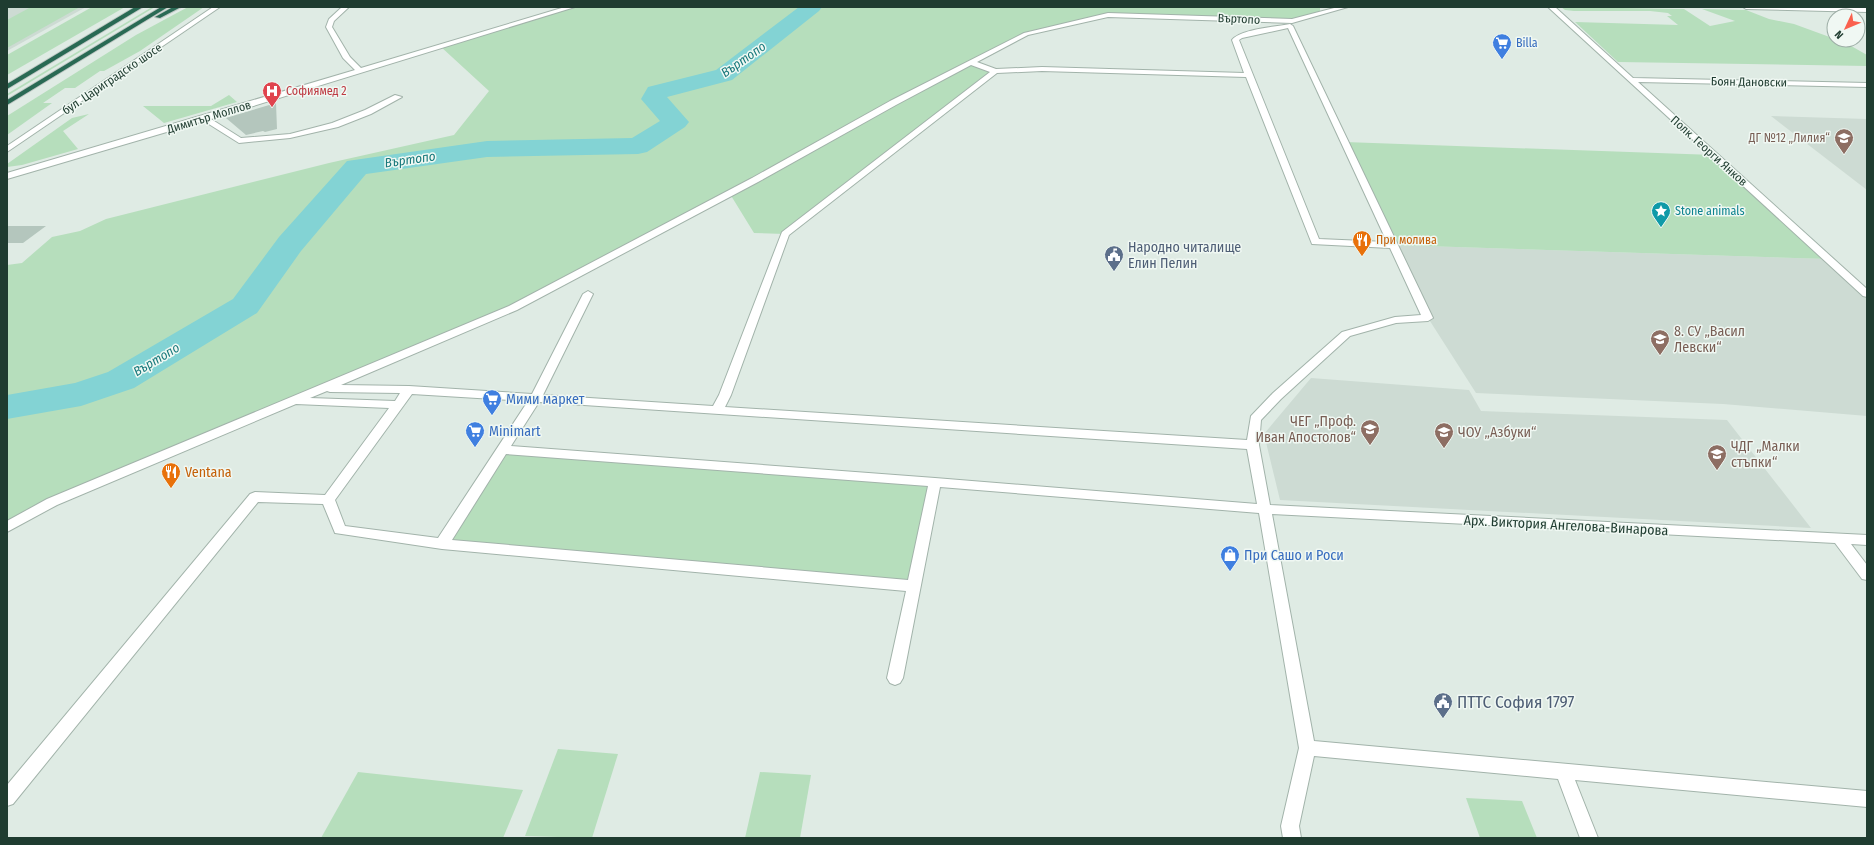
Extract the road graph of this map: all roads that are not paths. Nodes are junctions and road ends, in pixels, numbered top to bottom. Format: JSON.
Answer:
{"nodes":[{"id":1,"x":140,"y":7,"type":"edge"},
{"id":2,"x":165,"y":7,"type":"edge"},
{"id":3,"x":178,"y":7,"type":"edge"},
{"id":4,"x":217,"y":7,"type":"edge"},
{"id":5,"x":346,"y":7,"type":"edge"},
{"id":6,"x":572,"y":7,"type":"edge"},
{"id":7,"x":1345,"y":7,"type":"edge"},
{"id":8,"x":1551,"y":7,"type":"edge"},
{"id":9,"x":1746,"y":7,"type":"edge"},
{"id":10,"x":1867,"y":10,"type":"edge"},
{"id":11,"x":1291,"y":24,"type":"junction"},
{"id":12,"x":117,"y":36,"type":"junction"},
{"id":13,"x":971,"y":63,"type":"junction"},
{"id":14,"x":360,"y":71,"type":"junction"},
{"id":15,"x":995,"y":71,"type":"junction"},
{"id":16,"x":1249,"y":75,"type":"junction"},
{"id":17,"x":1631,"y":80,"type":"junction"},
{"id":18,"x":9,"y":85,"type":"edge"},
{"id":19,"x":1867,"y":85,"type":"edge"},
{"id":20,"x":30,"y":89,"type":"junction"},
{"id":21,"x":398,"y":97,"type":"dead end"},
{"id":22,"x":7,"y":103,"type":"edge"},
{"id":23,"x":7,"y":107,"type":"edge"},
{"id":24,"x":205,"y":118,"type":"junction"},
{"id":25,"x":7,"y":150,"type":"edge"},
{"id":26,"x":7,"y":176,"type":"edge"},
{"id":27,"x":1393,"y":244,"type":"junction"},
{"id":28,"x":588,"y":294,"type":"dead end"},
{"id":29,"x":1867,"y":294,"type":"edge"},
{"id":30,"x":325,"y":388,"type":"junction"},
{"id":31,"x":409,"y":390,"type":"junction"},
{"id":32,"x":536,"y":398,"type":"junction"},
{"id":33,"x":294,"y":401,"type":"junction"},
{"id":34,"x":398,"y":405,"type":"junction"},
{"id":35,"x":717,"y":410,"type":"junction"},
{"id":36,"x":1253,"y":445,"type":"junction"},
{"id":37,"x":502,"y":450,"type":"junction"},
{"id":38,"x":936,"y":482,"type":"junction"},
{"id":39,"x":328,"y":500,"type":"junction"},
{"id":40,"x":1265,"y":510,"type":"junction"},
{"id":41,"x":7,"y":527,"type":"edge"},
{"id":42,"x":1839,"y":539,"type":"junction"},
{"id":43,"x":1867,"y":540,"type":"edge"},
{"id":44,"x":442,"y":544,"type":"junction"},
{"id":45,"x":1867,"y":575,"type":"edge"},
{"id":46,"x":915,"y":586,"type":"junction"},
{"id":47,"x":895,"y":678,"type":"dead end"},
{"id":48,"x":1308,"y":748,"type":"junction"},
{"id":49,"x":1564,"y":772,"type":"junction"},
{"id":50,"x":7,"y":798,"type":"edge"},
{"id":51,"x":1867,"y":799,"type":"edge"},
{"id":52,"x":1292,"y":838,"type":"edge"},
{"id":53,"x":1590,"y":838,"type":"edge"}],
"edges":[{"from":1,"to":18,"type":"highway"},
{"from":2,"to":12,"type":"highway"},
{"from":3,"to":12,"type":"highway"},
{"from":4,"to":25,"type":"street","name":"бул. Цариградско шосе"},
{"from":5,"to":14,"type":"street"},
{"from":6,"to":14,"type":"street","name":"Димитър Моллов"},
{"from":7,"to":11,"type":"street","name":"Въртопо"},
{"from":8,"to":17,"type":"street","name":"Полк. Георги Янков"},
{"from":9,"to":10,"type":"street"},
{"from":11,"to":13,"type":"street","name":"Въртопо"},
{"from":11,"to":16,"type":"street"},
{"from":11,"to":27,"type":"street"},
{"from":12,"to":20,"type":"highway"},
{"from":13,"to":15,"type":"street"},
{"from":13,"to":30,"type":"street","name":"Въртопо"},
{"from":14,"to":24,"type":"street","name":"Димитър Моллов"},
{"from":15,"to":16,"type":"street"},
{"from":15,"to":35,"type":"street"},
{"from":16,"to":27,"type":"street"},
{"from":17,"to":19,"type":"street","name":"Боян Дановски"},
{"from":17,"to":29,"type":"street","name":"Полк. Георги Янков"},
{"from":20,"to":22,"type":"highway"},
{"from":20,"to":23,"type":"highway"},
{"from":21,"to":24,"type":"street"},
{"from":24,"to":26,"type":"street","name":"Димитър Моллов"},
{"from":27,"to":36,"type":"street"},
{"from":28,"to":32,"type":"street"},
{"from":30,"to":31,"type":"street"},
{"from":30,"to":33,"type":"street","name":"Въртопо"},
{"from":31,"to":32,"type":"street"},
{"from":31,"to":34,"type":"street"},
{"from":32,"to":35,"type":"street"},
{"from":32,"to":37,"type":"street"},
{"from":33,"to":34,"type":"street"},
{"from":33,"to":41,"type":"street","name":"Въртопо"},
{"from":34,"to":39,"type":"street"},
{"from":35,"to":36,"type":"street"},
{"from":36,"to":40,"type":"street"},
{"from":37,"to":38,"type":"street","name":"Арх. Виктория Ангелова-Винарова"},
{"from":37,"to":44,"type":"street"},
{"from":38,"to":40,"type":"street","name":"Арх. Виктория Ангелова-Винарова"},
{"from":38,"to":46,"type":"street"},
{"from":39,"to":44,"type":"street"},
{"from":39,"to":50,"type":"street"},
{"from":40,"to":42,"type":"street","name":"Арх. Виктория Ангелова-Винарова"},
{"from":40,"to":48,"type":"street"},
{"from":42,"to":43,"type":"street","name":"Арх. Виктория Ангелова-Винарова"},
{"from":42,"to":45,"type":"street"},
{"from":44,"to":46,"type":"street"},
{"from":46,"to":47,"type":"street"},
{"from":48,"to":49,"type":"street"},
{"from":48,"to":52,"type":"street"},
{"from":49,"to":51,"type":"street"},
{"from":49,"to":53,"type":"street"}]}
